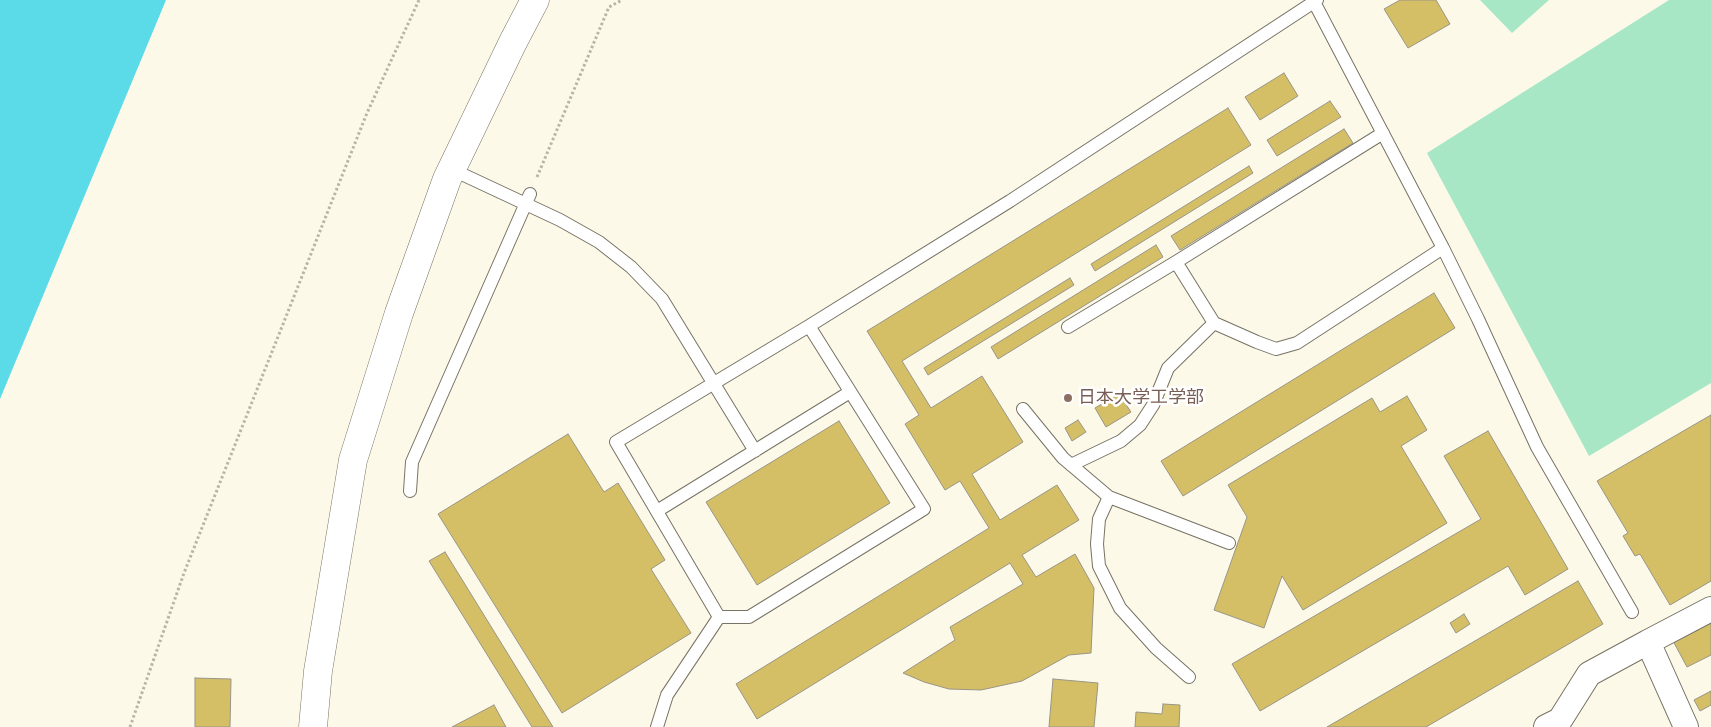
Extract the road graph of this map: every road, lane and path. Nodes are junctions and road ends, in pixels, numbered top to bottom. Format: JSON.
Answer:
{"nodes":[{"id":1,"x":419,"y":0,"type":"edge"},
{"id":2,"x":535,"y":0,"type":"edge"},
{"id":3,"x":622,"y":0,"type":"edge"},
{"id":4,"x":1315,"y":1,"type":"edge"},
{"id":5,"x":1383,"y":132,"type":"junction"},
{"id":6,"x":452,"y":169,"type":"junction"},
{"id":7,"x":528,"y":199,"type":"junction"},
{"id":8,"x":1443,"y":248,"type":"junction"},
{"id":9,"x":1176,"y":262,"type":"junction"},
{"id":10,"x":1214,"y":323,"type":"junction"},
{"id":11,"x":809,"y":326,"type":"junction"},
{"id":12,"x":1068,"y":327,"type":"dead end"},
{"id":13,"x":713,"y":384,"type":"junction"},
{"id":14,"x":850,"y":392,"type":"junction"},
{"id":15,"x":1023,"y":409,"type":"dead end"},
{"id":16,"x":755,"y":450,"type":"junction"},
{"id":17,"x":1072,"y":465,"type":"junction"},
{"id":18,"x":410,"y":491,"type":"dead end"},
{"id":19,"x":1109,"y":497,"type":"junction"},
{"id":20,"x":657,"y":511,"type":"junction"},
{"id":21,"x":1229,"y":543,"type":"dead end"},
{"id":22,"x":1711,"y":609,"type":"edge"},
{"id":23,"x":1632,"y":612,"type":"dead end"},
{"id":24,"x":719,"y":617,"type":"junction"},
{"id":25,"x":1648,"y":642,"type":"junction"},
{"id":26,"x":1189,"y":677,"type":"dead end"},
{"id":27,"x":130,"y":727,"type":"edge"},
{"id":28,"x":313,"y":727,"type":"edge"},
{"id":29,"x":657,"y":727,"type":"edge"},
{"id":30,"x":1546,"y":727,"type":"edge"},
{"id":31,"x":1686,"y":727,"type":"edge"}],
"edges":[{"from":1,"to":27,"type":"path"},
{"from":2,"to":6,"type":"street"},
{"from":3,"to":7,"type":"path"},
{"from":4,"to":5,"type":"lane"},
{"from":4,"to":11,"type":"lane"},
{"from":5,"to":8,"type":"lane"},
{"from":5,"to":9,"type":"lane"},
{"from":6,"to":7,"type":"lane"},
{"from":6,"to":28,"type":"street"},
{"from":7,"to":13,"type":"lane"},
{"from":7,"to":18,"type":"lane"},
{"from":8,"to":10,"type":"lane"},
{"from":8,"to":23,"type":"lane"},
{"from":9,"to":10,"type":"lane"},
{"from":9,"to":12,"type":"lane"},
{"from":10,"to":17,"type":"lane"},
{"from":11,"to":13,"type":"lane"},
{"from":11,"to":14,"type":"lane"},
{"from":13,"to":16,"type":"lane"},
{"from":13,"to":20,"type":"lane"},
{"from":14,"to":16,"type":"lane"},
{"from":14,"to":24,"type":"lane"},
{"from":15,"to":17,"type":"lane"},
{"from":16,"to":20,"type":"lane"},
{"from":17,"to":19,"type":"lane"},
{"from":19,"to":21,"type":"lane"},
{"from":19,"to":26,"type":"lane"},
{"from":20,"to":24,"type":"lane"},
{"from":22,"to":25,"type":"street"},
{"from":24,"to":29,"type":"lane"},
{"from":25,"to":30,"type":"street"},
{"from":25,"to":31,"type":"street"}]}
